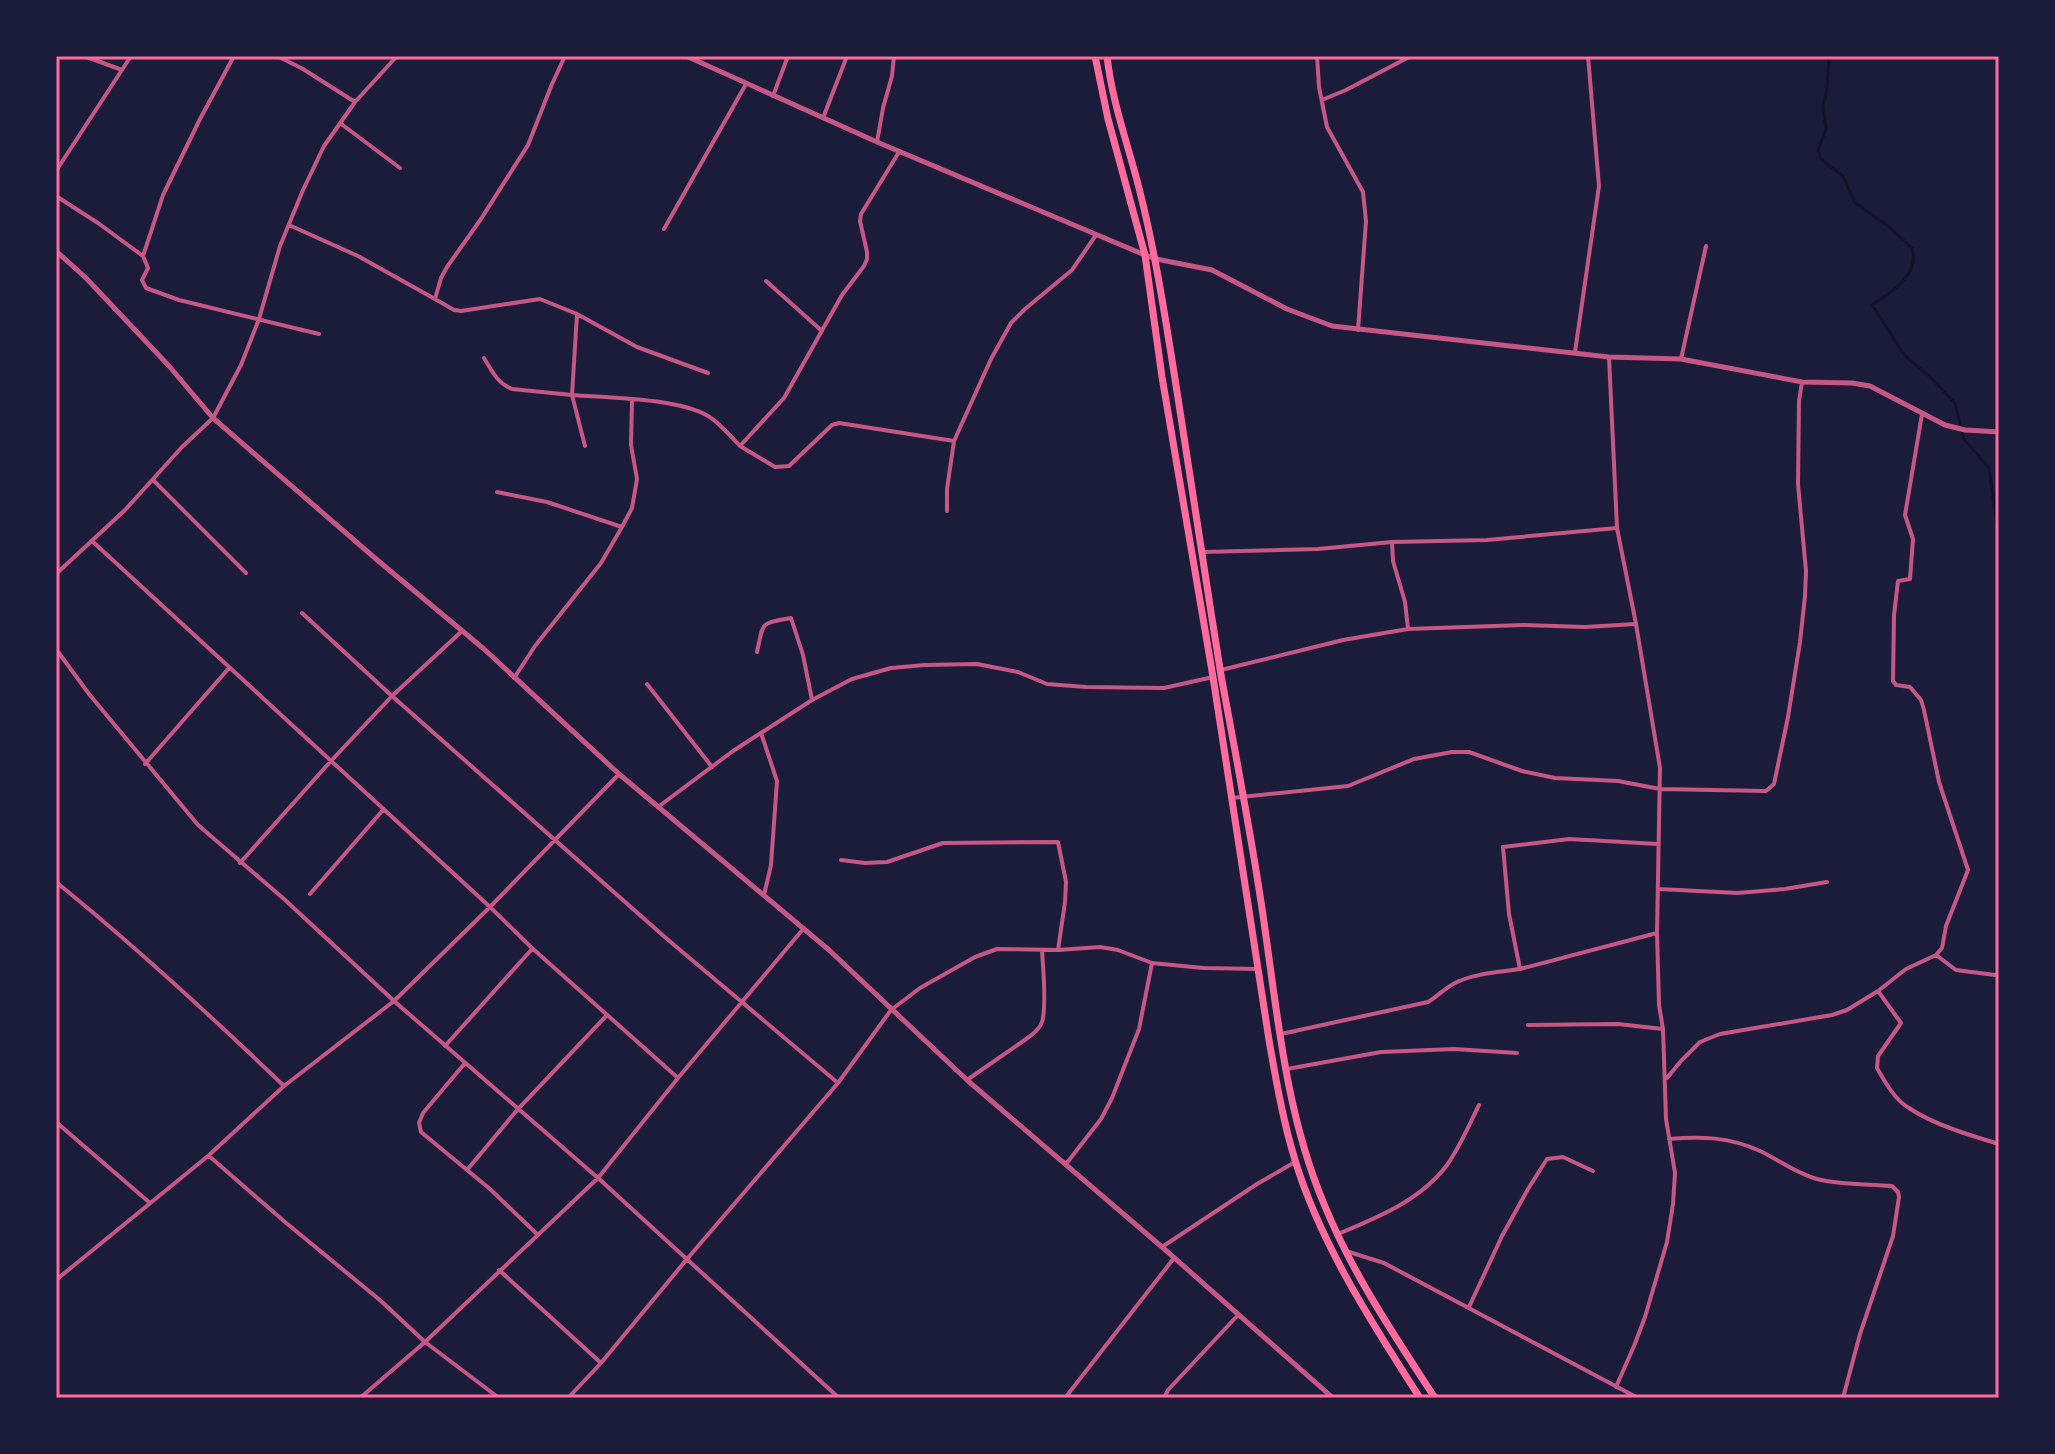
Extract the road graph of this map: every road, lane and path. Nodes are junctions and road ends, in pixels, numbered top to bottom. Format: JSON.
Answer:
{"nodes":[{"id":1,"x":84,"y":56,"type":"edge"},
{"id":2,"x":131,"y":56,"type":"edge"},
{"id":3,"x":234,"y":56,"type":"edge"},
{"id":4,"x":277,"y":56,"type":"edge"},
{"id":5,"x":397,"y":56,"type":"edge"},
{"id":6,"x":565,"y":56,"type":"edge"},
{"id":7,"x":686,"y":56,"type":"edge"},
{"id":8,"x":788,"y":56,"type":"edge"},
{"id":9,"x":847,"y":56,"type":"edge"},
{"id":10,"x":894,"y":56,"type":"edge"},
{"id":11,"x":1095,"y":56,"type":"edge"},
{"id":12,"x":1107,"y":56,"type":"edge"},
{"id":13,"x":1317,"y":56,"type":"edge"},
{"id":14,"x":1411,"y":56,"type":"edge"},
{"id":15,"x":1588,"y":56,"type":"edge"},
{"id":16,"x":122,"y":70,"type":"junction"},
{"id":17,"x":746,"y":84,"type":"junction"},
{"id":18,"x":773,"y":96,"type":"junction"},
{"id":19,"x":1322,"y":100,"type":"junction"},
{"id":20,"x":355,"y":102,"type":"junction"},
{"id":21,"x":823,"y":118,"type":"junction"},
{"id":22,"x":340,"y":123,"type":"junction"},
{"id":23,"x":877,"y":142,"type":"junction"},
{"id":24,"x":899,"y":152,"type":"junction"},
{"id":25,"x":400,"y":168,"type":"dead end"},
{"id":26,"x":56,"y":171,"type":"edge"},
{"id":27,"x":56,"y":196,"type":"edge"},
{"id":28,"x":289,"y":225,"type":"junction"},
{"id":29,"x":664,"y":229,"type":"dead end"},
{"id":30,"x":1096,"y":235,"type":"junction"},
{"id":31,"x":1706,"y":246,"type":"dead end"},
{"id":32,"x":56,"y":251,"type":"edge"},
{"id":33,"x":1145,"y":255,"type":"junction"},
{"id":34,"x":143,"y":256,"type":"junction"},
{"id":35,"x":1156,"y":259,"type":"junction"},
{"id":36,"x":766,"y":281,"type":"dead end"},
{"id":37,"x":435,"y":299,"type":"junction"},
{"id":38,"x":577,"y":314,"type":"junction"},
{"id":39,"x":259,"y":319,"type":"junction"},
{"id":40,"x":1358,"y":330,"type":"junction"},
{"id":41,"x":822,"y":331,"type":"junction"},
{"id":42,"x":319,"y":334,"type":"dead end"},
{"id":43,"x":1575,"y":352,"type":"junction"},
{"id":44,"x":1609,"y":357,"type":"junction"},
{"id":45,"x":484,"y":358,"type":"dead end"},
{"id":46,"x":1681,"y":359,"type":"junction"},
{"id":47,"x":708,"y":373,"type":"dead end"},
{"id":48,"x":1802,"y":382,"type":"junction"},
{"id":49,"x":572,"y":395,"type":"junction"},
{"id":50,"x":632,"y":400,"type":"junction"},
{"id":51,"x":1922,"y":414,"type":"junction"},
{"id":52,"x":213,"y":418,"type":"junction"},
{"id":53,"x":1999,"y":432,"type":"edge"},
{"id":54,"x":954,"y":441,"type":"junction"},
{"id":55,"x":585,"y":446,"type":"dead end"},
{"id":56,"x":740,"y":446,"type":"junction"},
{"id":57,"x":153,"y":480,"type":"junction"},
{"id":58,"x":497,"y":492,"type":"dead end"},
{"id":59,"x":947,"y":511,"type":"dead end"},
{"id":60,"x":622,"y":527,"type":"junction"},
{"id":61,"x":1617,"y":528,"type":"junction"},
{"id":62,"x":92,"y":541,"type":"junction"},
{"id":63,"x":1392,"y":542,"type":"junction"},
{"id":64,"x":1202,"y":552,"type":"junction"},
{"id":65,"x":246,"y":573,"type":"dead end"},
{"id":66,"x":56,"y":574,"type":"edge"},
{"id":67,"x":302,"y":613,"type":"dead end"},
{"id":68,"x":1636,"y":624,"type":"junction"},
{"id":69,"x":1408,"y":629,"type":"junction"},
{"id":70,"x":462,"y":631,"type":"junction"},
{"id":71,"x":56,"y":649,"type":"edge"},
{"id":72,"x":757,"y":652,"type":"dead end"},
{"id":73,"x":229,"y":668,"type":"junction"},
{"id":74,"x":1221,"y":670,"type":"junction"},
{"id":75,"x":1213,"y":677,"type":"junction"},
{"id":76,"x":514,"y":678,"type":"junction"},
{"id":77,"x":647,"y":684,"type":"dead end"},
{"id":78,"x":392,"y":696,"type":"junction"},
{"id":79,"x":812,"y":700,"type":"junction"},
{"id":80,"x":761,"y":733,"type":"junction"},
{"id":81,"x":330,"y":762,"type":"junction"},
{"id":82,"x":145,"y":764,"type":"junction"},
{"id":83,"x":712,"y":767,"type":"junction"},
{"id":84,"x":619,"y":774,"type":"junction"},
{"id":85,"x":1660,"y":789,"type":"junction"},
{"id":86,"x":1242,"y":796,"type":"junction"},
{"id":87,"x":1232,"y":798,"type":"junction"},
{"id":88,"x":658,"y":807,"type":"junction"},
{"id":89,"x":383,"y":810,"type":"junction"},
{"id":90,"x":554,"y":841,"type":"junction"},
{"id":91,"x":1658,"y":844,"type":"junction"},
{"id":92,"x":841,"y":860,"type":"dead end"},
{"id":93,"x":240,"y":863,"type":"junction"},
{"id":94,"x":56,"y":882,"type":"edge"},
{"id":95,"x":1827,"y":882,"type":"dead end"},
{"id":96,"x":1659,"y":889,"type":"junction"},
{"id":97,"x":310,"y":894,"type":"dead end"},
{"id":98,"x":763,"y":896,"type":"junction"},
{"id":99,"x":490,"y":907,"type":"junction"},
{"id":100,"x":804,"y":928,"type":"junction"},
{"id":101,"x":1657,"y":933,"type":"junction"},
{"id":102,"x":532,"y":948,"type":"junction"},
{"id":103,"x":1042,"y":950,"type":"junction"},
{"id":104,"x":1058,"y":950,"type":"junction"},
{"id":105,"x":1936,"y":955,"type":"junction"},
{"id":106,"x":1152,"y":963,"type":"junction"},
{"id":107,"x":1258,"y":969,"type":"junction"},
{"id":108,"x":1520,"y":969,"type":"junction"},
{"id":109,"x":1999,"y":973,"type":"edge"},
{"id":110,"x":1878,"y":991,"type":"junction"},
{"id":111,"x":394,"y":1001,"type":"junction"},
{"id":112,"x":741,"y":1002,"type":"junction"},
{"id":113,"x":891,"y":1010,"type":"junction"},
{"id":114,"x":607,"y":1015,"type":"junction"},
{"id":115,"x":1528,"y":1025,"type":"dead end"},
{"id":116,"x":1663,"y":1029,"type":"junction"},
{"id":117,"x":1281,"y":1034,"type":"junction"},
{"id":118,"x":445,"y":1046,"type":"junction"},
{"id":119,"x":1517,"y":1053,"type":"dead end"},
{"id":120,"x":465,"y":1063,"type":"junction"},
{"id":121,"x":1287,"y":1069,"type":"junction"},
{"id":122,"x":678,"y":1078,"type":"junction"},
{"id":123,"x":967,"y":1080,"type":"junction"},
{"id":124,"x":1665,"y":1080,"type":"junction"},
{"id":125,"x":838,"y":1083,"type":"junction"},
{"id":126,"x":284,"y":1086,"type":"junction"},
{"id":127,"x":1479,"y":1105,"type":"dead end"},
{"id":128,"x":518,"y":1109,"type":"junction"},
{"id":129,"x":56,"y":1122,"type":"edge"},
{"id":130,"x":1669,"y":1139,"type":"junction"},
{"id":131,"x":1999,"y":1144,"type":"edge"},
{"id":132,"x":208,"y":1156,"type":"junction"},
{"id":133,"x":1295,"y":1161,"type":"junction"},
{"id":134,"x":1065,"y":1164,"type":"junction"},
{"id":135,"x":467,"y":1170,"type":"junction"},
{"id":136,"x":1593,"y":1171,"type":"dead end"},
{"id":137,"x":598,"y":1178,"type":"junction"},
{"id":138,"x":150,"y":1203,"type":"junction"},
{"id":139,"x":1338,"y":1234,"type":"junction"},
{"id":140,"x":538,"y":1235,"type":"junction"},
{"id":141,"x":1162,"y":1247,"type":"junction"},
{"id":142,"x":1346,"y":1252,"type":"junction"},
{"id":143,"x":1174,"y":1257,"type":"junction"},
{"id":144,"x":687,"y":1259,"type":"junction"},
{"id":145,"x":499,"y":1270,"type":"junction"},
{"id":146,"x":56,"y":1280,"type":"edge"},
{"id":147,"x":1469,"y":1307,"type":"junction"},
{"id":148,"x":1238,"y":1315,"type":"junction"},
{"id":149,"x":425,"y":1342,"type":"junction"},
{"id":150,"x":601,"y":1363,"type":"junction"},
{"id":151,"x":1616,"y":1387,"type":"junction"},
{"id":152,"x":360,"y":1398,"type":"edge"},
{"id":153,"x":499,"y":1398,"type":"edge"},
{"id":154,"x":568,"y":1398,"type":"edge"},
{"id":155,"x":839,"y":1398,"type":"edge"},
{"id":156,"x":1065,"y":1398,"type":"edge"},
{"id":157,"x":1164,"y":1398,"type":"edge"},
{"id":158,"x":1333,"y":1398,"type":"edge"},
{"id":159,"x":1420,"y":1398,"type":"edge"},
{"id":160,"x":1435,"y":1398,"type":"edge"},
{"id":161,"x":1638,"y":1398,"type":"edge"},
{"id":162,"x":1843,"y":1398,"type":"edge"}],
"edges":[{"from":1,"to":16,"type":"street"},
{"from":2,"to":16,"type":"street"},
{"from":3,"to":34,"type":"street"},
{"from":4,"to":20,"type":"street"},
{"from":5,"to":20,"type":"street"},
{"from":6,"to":37,"type":"street"},
{"from":7,"to":17,"type":"street"},
{"from":8,"to":18,"type":"street"},
{"from":9,"to":21,"type":"street"},
{"from":10,"to":23,"type":"street"},
{"from":11,"to":33,"type":"highway"},
{"from":12,"to":35,"type":"highway"},
{"from":13,"to":19,"type":"street"},
{"from":14,"to":19,"type":"street"},
{"from":15,"to":43,"type":"street"},
{"from":16,"to":26,"type":"street"},
{"from":17,"to":18,"type":"street"},
{"from":17,"to":29,"type":"street"},
{"from":18,"to":21,"type":"street"},
{"from":19,"to":40,"type":"street"},
{"from":20,"to":22,"type":"street"},
{"from":21,"to":23,"type":"street"},
{"from":22,"to":25,"type":"street"},
{"from":22,"to":28,"type":"street"},
{"from":23,"to":24,"type":"street"},
{"from":24,"to":30,"type":"street"},
{"from":24,"to":41,"type":"street"},
{"from":27,"to":34,"type":"street"},
{"from":28,"to":37,"type":"street"},
{"from":28,"to":39,"type":"street"},
{"from":30,"to":33,"type":"street"},
{"from":30,"to":54,"type":"street"},
{"from":31,"to":46,"type":"street"},
{"from":32,"to":52,"type":"street"},
{"from":33,"to":35,"type":"street"},
{"from":33,"to":75,"type":"highway"},
{"from":34,"to":39,"type":"street"},
{"from":35,"to":40,"type":"street"},
{"from":35,"to":64,"type":"highway"},
{"from":36,"to":41,"type":"street"},
{"from":37,"to":38,"type":"street"},
{"from":38,"to":47,"type":"street"},
{"from":38,"to":49,"type":"street"},
{"from":39,"to":42,"type":"street"},
{"from":39,"to":52,"type":"street"},
{"from":40,"to":43,"type":"street"},
{"from":41,"to":56,"type":"street"},
{"from":43,"to":44,"type":"street"},
{"from":44,"to":46,"type":"street"},
{"from":44,"to":61,"type":"street"},
{"from":45,"to":49,"type":"street"},
{"from":46,"to":48,"type":"street"},
{"from":48,"to":51,"type":"street"},
{"from":48,"to":85,"type":"street"},
{"from":49,"to":50,"type":"street"},
{"from":49,"to":55,"type":"street"},
{"from":50,"to":56,"type":"street"},
{"from":50,"to":60,"type":"street"},
{"from":51,"to":53,"type":"street"},
{"from":51,"to":105,"type":"street"},
{"from":52,"to":57,"type":"street"},
{"from":52,"to":70,"type":"street"},
{"from":54,"to":56,"type":"street"},
{"from":54,"to":59,"type":"street"},
{"from":57,"to":62,"type":"street"},
{"from":57,"to":65,"type":"street"},
{"from":58,"to":60,"type":"street"},
{"from":60,"to":76,"type":"street"},
{"from":61,"to":63,"type":"street"},
{"from":61,"to":68,"type":"street"},
{"from":62,"to":66,"type":"street"},
{"from":62,"to":73,"type":"street"},
{"from":63,"to":64,"type":"street"},
{"from":63,"to":69,"type":"street"},
{"from":64,"to":74,"type":"highway"},
{"from":67,"to":78,"type":"street"},
{"from":68,"to":69,"type":"street"},
{"from":68,"to":85,"type":"street"},
{"from":69,"to":74,"type":"street"},
{"from":70,"to":76,"type":"street"},
{"from":70,"to":78,"type":"street"},
{"from":71,"to":82,"type":"street"},
{"from":72,"to":79,"type":"street"},
{"from":73,"to":81,"type":"street"},
{"from":73,"to":82,"type":"street"},
{"from":74,"to":86,"type":"highway"},
{"from":75,"to":79,"type":"street"},
{"from":75,"to":87,"type":"highway"},
{"from":76,"to":84,"type":"street"},
{"from":77,"to":83,"type":"street"},
{"from":78,"to":81,"type":"street"},
{"from":78,"to":90,"type":"street"},
{"from":79,"to":80,"type":"street"},
{"from":80,"to":83,"type":"street"},
{"from":80,"to":98,"type":"street"},
{"from":81,"to":89,"type":"street"},
{"from":81,"to":93,"type":"street"},
{"from":82,"to":93,"type":"street"},
{"from":83,"to":88,"type":"street"},
{"from":84,"to":88,"type":"street"},
{"from":84,"to":90,"type":"street"},
{"from":85,"to":86,"type":"street"},
{"from":85,"to":91,"type":"street"},
{"from":86,"to":87,"type":"street"},
{"from":86,"to":117,"type":"highway"},
{"from":87,"to":107,"type":"highway"},
{"from":88,"to":98,"type":"street"},
{"from":89,"to":97,"type":"street"},
{"from":89,"to":99,"type":"street"},
{"from":90,"to":99,"type":"street"},
{"from":90,"to":112,"type":"street"},
{"from":91,"to":96,"type":"street"},
{"from":91,"to":108,"type":"street"},
{"from":92,"to":104,"type":"street"},
{"from":93,"to":111,"type":"street"},
{"from":94,"to":126,"type":"street"},
{"from":95,"to":96,"type":"street"},
{"from":96,"to":101,"type":"street"},
{"from":98,"to":100,"type":"street"},
{"from":99,"to":102,"type":"street"},
{"from":99,"to":111,"type":"street"},
{"from":100,"to":112,"type":"street"},
{"from":100,"to":113,"type":"street"},
{"from":101,"to":108,"type":"street"},
{"from":101,"to":116,"type":"street"},
{"from":102,"to":114,"type":"street"},
{"from":102,"to":118,"type":"street"},
{"from":103,"to":104,"type":"street"},
{"from":103,"to":113,"type":"street"},
{"from":103,"to":123,"type":"street"},
{"from":104,"to":106,"type":"street"},
{"from":105,"to":109,"type":"street"},
{"from":105,"to":110,"type":"street"},
{"from":106,"to":107,"type":"street"},
{"from":106,"to":134,"type":"street"},
{"from":107,"to":133,"type":"highway"},
{"from":108,"to":117,"type":"street"},
{"from":110,"to":124,"type":"street"},
{"from":110,"to":131,"type":"street"},
{"from":111,"to":118,"type":"street"},
{"from":111,"to":126,"type":"street"},
{"from":112,"to":122,"type":"street"},
{"from":112,"to":125,"type":"street"},
{"from":113,"to":123,"type":"street"},
{"from":113,"to":125,"type":"street"},
{"from":114,"to":122,"type":"street"},
{"from":114,"to":128,"type":"street"},
{"from":115,"to":116,"type":"street"},
{"from":116,"to":124,"type":"street"},
{"from":117,"to":121,"type":"highway"},
{"from":118,"to":120,"type":"street"},
{"from":119,"to":121,"type":"street"},
{"from":120,"to":128,"type":"street"},
{"from":120,"to":135,"type":"street"},
{"from":121,"to":139,"type":"highway"},
{"from":122,"to":137,"type":"street"},
{"from":123,"to":134,"type":"street"},
{"from":124,"to":130,"type":"street"},
{"from":125,"to":144,"type":"street"},
{"from":126,"to":132,"type":"street"},
{"from":127,"to":139,"type":"street"},
{"from":128,"to":135,"type":"street"},
{"from":128,"to":137,"type":"street"},
{"from":129,"to":138,"type":"street"},
{"from":130,"to":151,"type":"street"},
{"from":130,"to":162,"type":"street"},
{"from":132,"to":138,"type":"street"},
{"from":132,"to":149,"type":"street"},
{"from":133,"to":141,"type":"street"},
{"from":133,"to":159,"type":"highway"},
{"from":134,"to":141,"type":"street"},
{"from":135,"to":140,"type":"street"},
{"from":136,"to":147,"type":"street"},
{"from":137,"to":140,"type":"street"},
{"from":137,"to":144,"type":"street"},
{"from":138,"to":146,"type":"street"},
{"from":139,"to":142,"type":"highway"},
{"from":140,"to":145,"type":"street"},
{"from":141,"to":143,"type":"street"},
{"from":142,"to":147,"type":"street"},
{"from":142,"to":160,"type":"highway"},
{"from":143,"to":148,"type":"street"},
{"from":143,"to":156,"type":"street"},
{"from":144,"to":150,"type":"street"},
{"from":144,"to":155,"type":"street"},
{"from":145,"to":149,"type":"street"},
{"from":145,"to":150,"type":"street"},
{"from":147,"to":151,"type":"street"},
{"from":148,"to":157,"type":"street"},
{"from":148,"to":158,"type":"street"},
{"from":149,"to":152,"type":"street"},
{"from":149,"to":153,"type":"street"},
{"from":150,"to":154,"type":"street"},
{"from":151,"to":161,"type":"street"}]}
